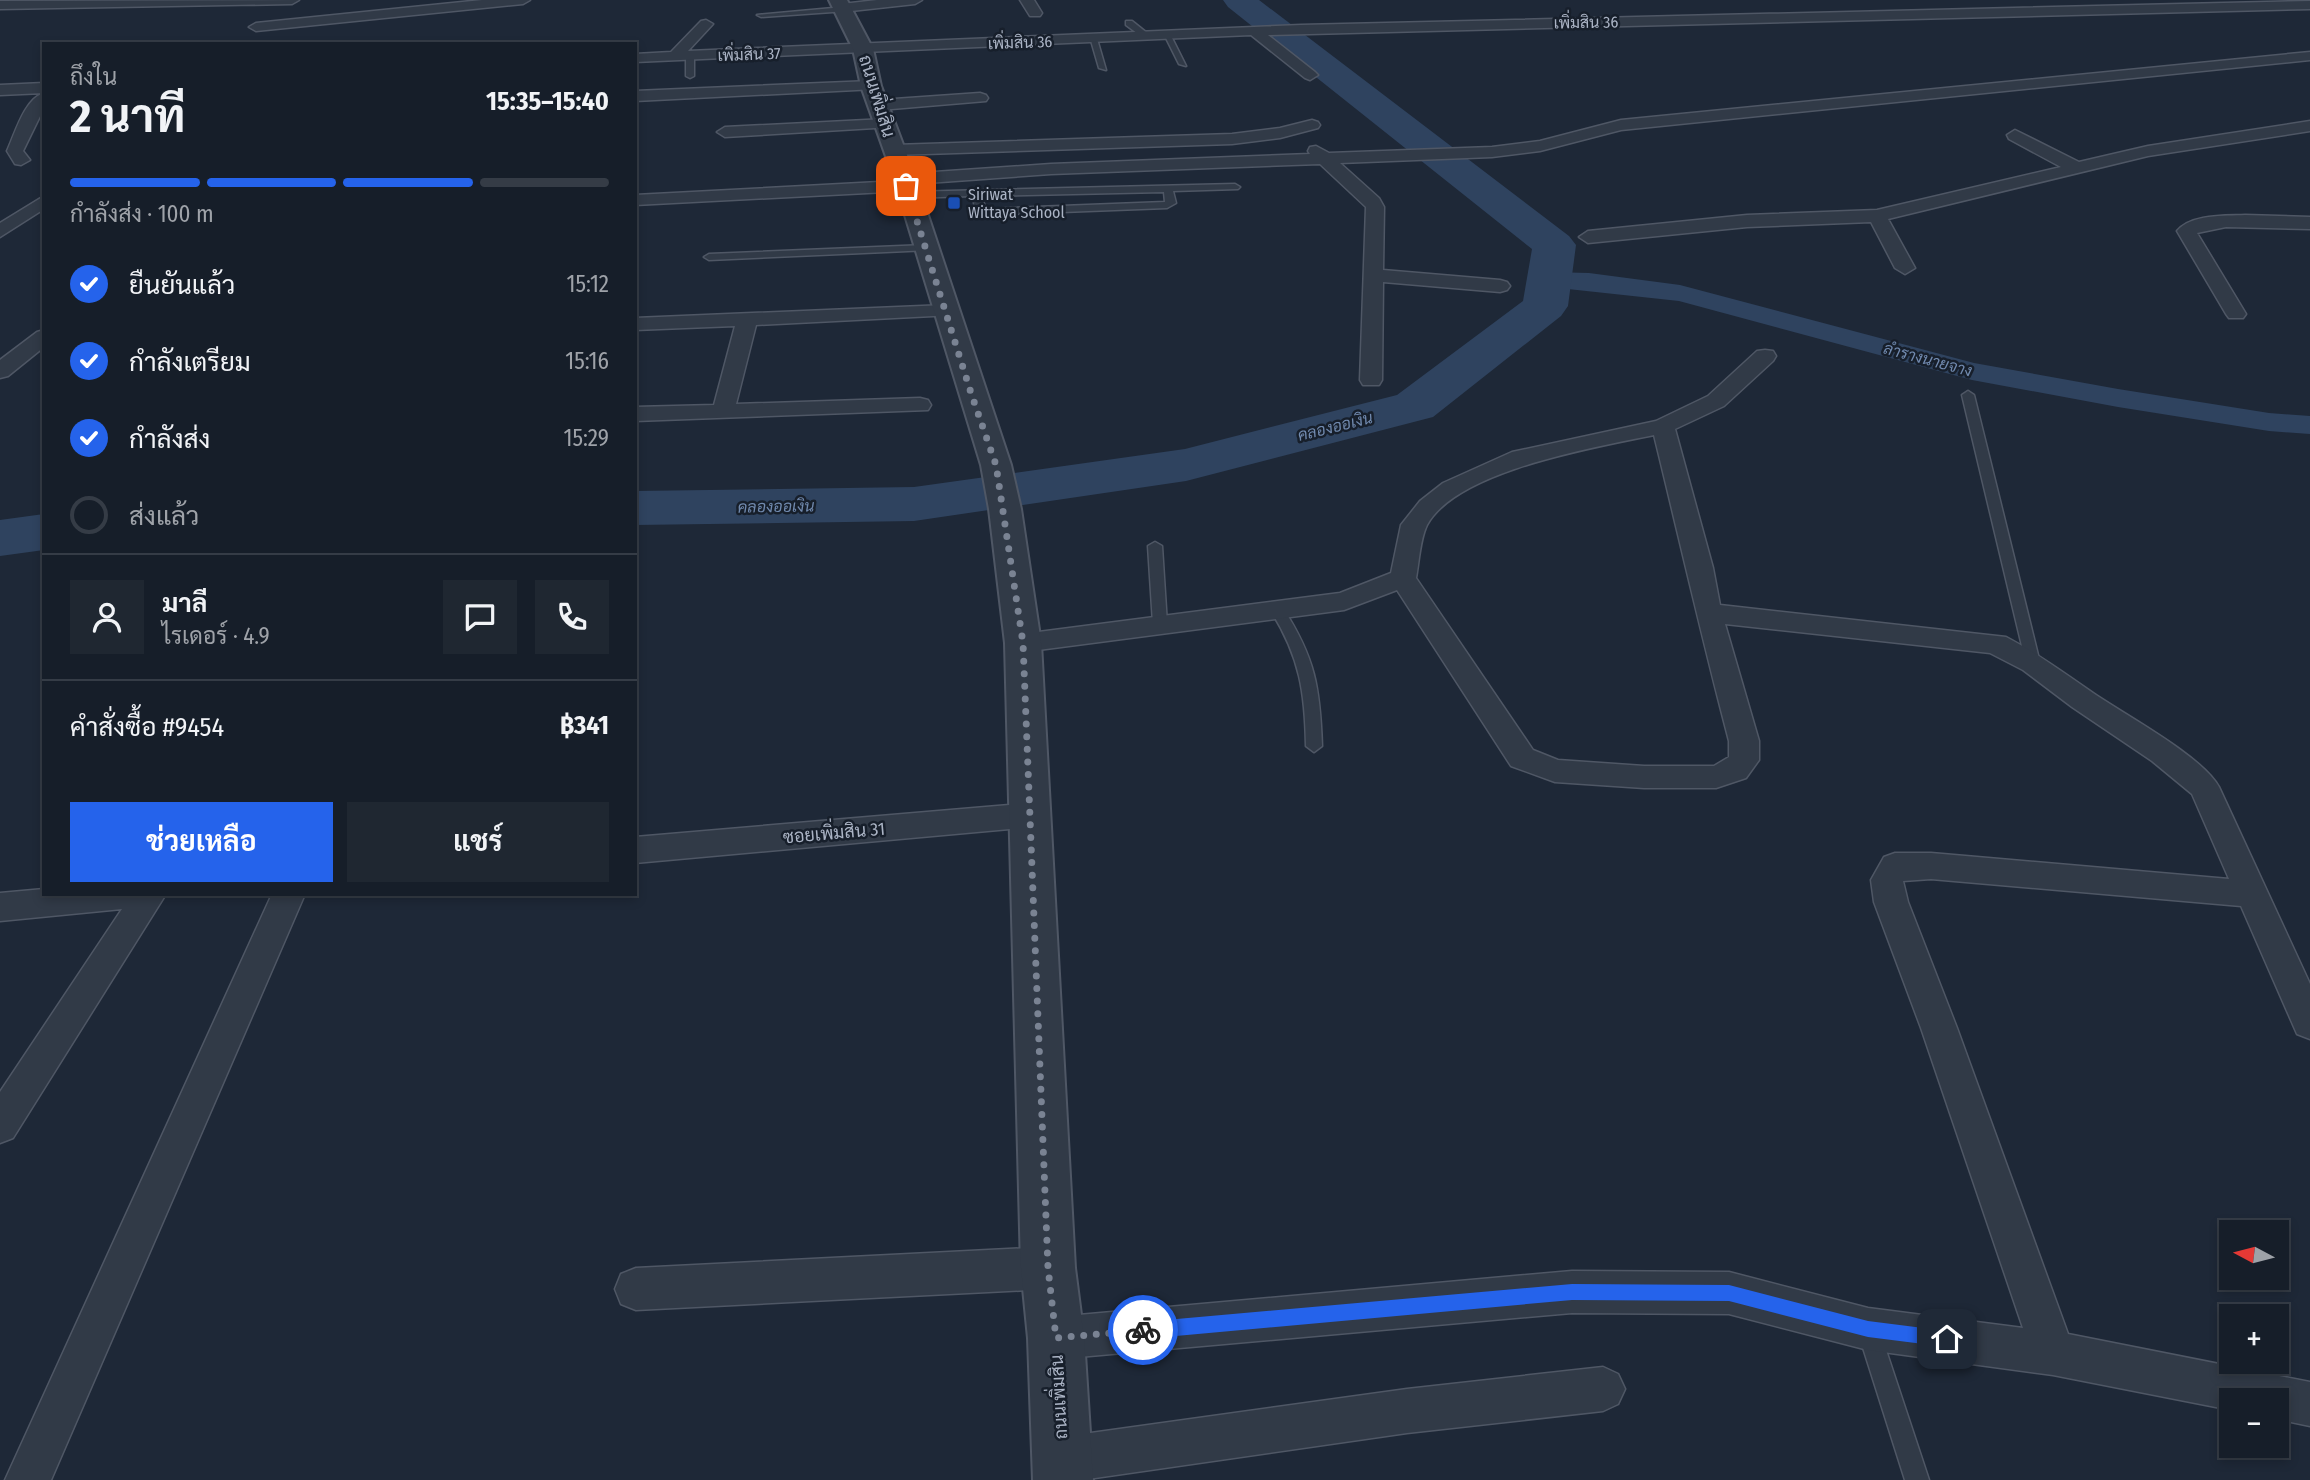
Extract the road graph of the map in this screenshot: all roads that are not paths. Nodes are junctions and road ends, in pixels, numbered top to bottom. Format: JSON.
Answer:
{"nodes":[{"id":1,"x":292,"y":0,"type":"edge"},
{"id":2,"x":523,"y":0,"type":"edge"},
{"id":3,"x":791,"y":0,"type":"edge"},
{"id":4,"x":915,"y":0,"type":"edge"},
{"id":5,"x":1027,"y":0,"type":"edge"},
{"id":6,"x":236,"y":1,"type":"edge"},
{"id":7,"x":455,"y":3,"type":"edge"},
{"id":8,"x":472,"y":3,"type":"edge"},
{"id":9,"x":0,"y":5,"type":"edge"},
{"id":10,"x":2310,"y":5,"type":"edge"},
{"id":11,"x":841,"y":6,"type":"edge"},
{"id":12,"x":795,"y":12,"type":"junction"},
{"id":13,"x":1035,"y":13,"type":"dead end"},
{"id":14,"x":761,"y":15,"type":"dead end"},
{"id":15,"x":1194,"y":15,"type":"dead end"},
{"id":16,"x":1129,"y":23,"type":"dead end"},
{"id":17,"x":706,"y":24,"type":"dead end"},
{"id":18,"x":256,"y":27,"type":"dead end"},
{"id":19,"x":1256,"y":31,"type":"junction"},
{"id":20,"x":1193,"y":34,"type":"junction"},
{"id":21,"x":1167,"y":36,"type":"junction"},
{"id":22,"x":1148,"y":37,"type":"junction"},
{"id":23,"x":1093,"y":40,"type":"junction"},
{"id":24,"x":863,"y":49,"type":"junction"},
{"id":25,"x":755,"y":54,"type":"junction"},
{"id":26,"x":683,"y":56,"type":"junction"},
{"id":27,"x":2310,"y":56,"type":"edge"},
{"id":28,"x":637,"y":58,"type":"edge"},
{"id":29,"x":1182,"y":64,"type":"dead end"},
{"id":30,"x":766,"y":66,"type":"dead end"},
{"id":31,"x":1104,"y":68,"type":"dead end"},
{"id":32,"x":1310,"y":75,"type":"dead end"},
{"id":33,"x":690,"y":76,"type":"dead end"},
{"id":34,"x":42,"y":88,"type":"edge"},
{"id":35,"x":0,"y":90,"type":"edge"},
{"id":36,"x":637,"y":96,"type":"edge"},
{"id":37,"x":980,"y":98,"type":"dead end"},
{"id":38,"x":42,"y":100,"type":"edge"},
{"id":39,"x":879,"y":105,"type":"junction"},
{"id":40,"x":1312,"y":125,"type":"dead end"},
{"id":41,"x":2310,"y":126,"type":"edge"},
{"id":42,"x":725,"y":132,"type":"dead end"},
{"id":43,"x":2015,"y":135,"type":"dead end"},
{"id":44,"x":1316,"y":152,"type":"junction"},
{"id":45,"x":21,"y":160,"type":"dead end"},
{"id":46,"x":2077,"y":167,"type":"junction"},
{"id":47,"x":902,"y":175,"type":"junction"},
{"id":48,"x":1235,"y":187,"type":"dead end"},
{"id":49,"x":1168,"y":190,"type":"junction"},
{"id":50,"x":976,"y":195,"type":"junction"},
{"id":51,"x":637,"y":200,"type":"edge"},
{"id":52,"x":42,"y":202,"type":"edge"},
{"id":53,"x":1877,"y":216,"type":"junction"},
{"id":54,"x":2310,"y":223,"type":"edge"},
{"id":55,"x":0,"y":231,"type":"edge"},
{"id":56,"x":1588,"y":237,"type":"dead end"},
{"id":57,"x":926,"y":248,"type":"junction"},
{"id":58,"x":709,"y":257,"type":"dead end"},
{"id":59,"x":1905,"y":268,"type":"dead end"},
{"id":60,"x":1374,"y":275,"type":"junction"},
{"id":61,"x":1500,"y":286,"type":"dead end"},
{"id":62,"x":946,"y":311,"type":"junction"},
{"id":63,"x":2236,"y":314,"type":"dead end"},
{"id":64,"x":747,"y":320,"type":"junction"},
{"id":65,"x":637,"y":324,"type":"edge"},
{"id":66,"x":42,"y":339,"type":"edge"},
{"id":67,"x":1765,"y":356,"type":"dead end"},
{"id":68,"x":0,"y":371,"type":"edge"},
{"id":69,"x":1371,"y":380,"type":"dead end"},
{"id":70,"x":1968,"y":395,"type":"dead end"},
{"id":71,"x":920,"y":405,"type":"dead end"},
{"id":72,"x":723,"y":412,"type":"junction"},
{"id":73,"x":637,"y":414,"type":"edge"},
{"id":74,"x":1663,"y":426,"type":"junction"},
{"id":75,"x":1155,"y":547,"type":"dead end"},
{"id":76,"x":1403,"y":578,"type":"junction"},
{"id":77,"x":1278,"y":611,"type":"junction"},
{"id":78,"x":1708,"y":613,"type":"junction"},
{"id":79,"x":1160,"y":624,"type":"junction"},
{"id":80,"x":1023,"y":643,"type":"junction"},
{"id":81,"x":2033,"y":663,"type":"junction"},
{"id":82,"x":1314,"y":746,"type":"dead end"},
{"id":83,"x":1032,"y":815,"type":"junction"},
{"id":84,"x":637,"y":850,"type":"edge"},
{"id":85,"x":2252,"y":894,"type":"junction"},
{"id":86,"x":120,"y":896,"type":"edge"},
{"id":87,"x":149,"y":896,"type":"edge"},
{"id":88,"x":288,"y":896,"type":"edge"},
{"id":89,"x":0,"y":907,"type":"edge"},
{"id":90,"x":2310,"y":1023,"type":"edge"},
{"id":91,"x":0,"y":1125,"type":"edge"},
{"id":92,"x":1048,"y":1268,"type":"junction"},
{"id":93,"x":636,"y":1289,"type":"dead end"},
{"id":94,"x":1868,"y":1329,"type":"junction"},
{"id":95,"x":1056,"y":1338,"type":"junction"},
{"id":96,"x":2053,"y":1353,"type":"junction"},
{"id":97,"x":1603,"y":1389,"type":"dead end"},
{"id":98,"x":2310,"y":1404,"type":"edge"},
{"id":99,"x":1062,"y":1470,"type":"edge"},
{"id":100,"x":28,"y":1480,"type":"edge"},
{"id":101,"x":1916,"y":1480,"type":"edge"}],
"edges":[{"from":1,"to":6,"type":"street"},
{"from":2,"to":8,"type":"street"},
{"from":3,"to":12,"type":"lane"},
{"from":4,"to":11,"type":"street"},
{"from":5,"to":13,"type":"street"},
{"from":6,"to":9,"type":"street"},
{"from":7,"to":8,"type":"street"},
{"from":7,"to":18,"type":"street"},
{"from":10,"to":19,"type":"street","name":"เพิ่มสิน 36"},
{"from":11,"to":12,"type":"lane"},
{"from":11,"to":24,"type":"street","name":"ถนนเพิ่มสิน"},
{"from":12,"to":14,"type":"lane"},
{"from":15,"to":20,"type":"street"},
{"from":16,"to":22,"type":"lane"},
{"from":17,"to":26,"type":"street"},
{"from":19,"to":20,"type":"street","name":"เพิ่มสิน 36"},
{"from":19,"to":32,"type":"street"},
{"from":20,"to":21,"type":"street","name":"เพิ่มสิน 36"},
{"from":21,"to":22,"type":"street","name":"เพิ่มสิน 36"},
{"from":21,"to":29,"type":"lane"},
{"from":22,"to":23,"type":"street","name":"เพิ่มสิน 36"},
{"from":23,"to":24,"type":"street","name":"เพิ่มสิน 36"},
{"from":23,"to":31,"type":"lane"},
{"from":24,"to":25,"type":"street","name":"เพิ่มสิน 37"},
{"from":24,"to":39,"type":"street","name":"ถนนเพิ่มสิน"},
{"from":25,"to":26,"type":"street","name":"เพิ่มสิน 37"},
{"from":25,"to":30,"type":"street"},
{"from":26,"to":28,"type":"street","name":"เพิ่มสิน 37"},
{"from":26,"to":33,"type":"lane"},
{"from":27,"to":44,"type":"street"},
{"from":34,"to":35,"type":"street"},
{"from":36,"to":39,"type":"street"},
{"from":37,"to":39,"type":"street"},
{"from":38,"to":45,"type":"street"},
{"from":39,"to":42,"type":"street"},
{"from":39,"to":47,"type":"street","name":"ถนนเพิ่มสิน"},
{"from":40,"to":47,"type":"street"},
{"from":41,"to":46,"type":"street"},
{"from":43,"to":46,"type":"street"},
{"from":44,"to":47,"type":"street"},
{"from":44,"to":60,"type":"street"},
{"from":46,"to":53,"type":"street"},
{"from":47,"to":50,"type":"lane"},
{"from":47,"to":51,"type":"street"},
{"from":47,"to":57,"type":"street","name":"ถนนเพิ่มสิน"},
{"from":48,"to":49,"type":"lane"},
{"from":49,"to":50,"type":"lane"},
{"from":49,"to":50,"type":"lane"},
{"from":52,"to":55,"type":"street"},
{"from":53,"to":56,"type":"street"},
{"from":53,"to":59,"type":"street"},
{"from":54,"to":63,"type":"street"},
{"from":57,"to":58,"type":"lane"},
{"from":57,"to":62,"type":"street","name":"ถนนเพิ่มสิน"},
{"from":60,"to":61,"type":"street"},
{"from":60,"to":69,"type":"street"},
{"from":62,"to":64,"type":"street"},
{"from":62,"to":80,"type":"street","name":"ถนนเพิ่มสิน"},
{"from":64,"to":65,"type":"street"},
{"from":64,"to":72,"type":"street"},
{"from":66,"to":68,"type":"street"},
{"from":67,"to":74,"type":"street"},
{"from":70,"to":81,"type":"lane"},
{"from":71,"to":72,"type":"street"},
{"from":72,"to":73,"type":"street"},
{"from":74,"to":76,"type":"street"},
{"from":74,"to":78,"type":"street"},
{"from":75,"to":79,"type":"lane"},
{"from":76,"to":77,"type":"street"},
{"from":76,"to":78,"type":"street"},
{"from":77,"to":79,"type":"street"},
{"from":77,"to":82,"type":"lane"},
{"from":78,"to":81,"type":"street"},
{"from":79,"to":80,"type":"street"},
{"from":80,"to":83,"type":"street","name":"ถนนเพิ่มสิน"},
{"from":81,"to":85,"type":"street"},
{"from":83,"to":84,"type":"street","name":"ซอยเพิ่มสิน 31"},
{"from":83,"to":92,"type":"street","name":"ถนนเพิ่มสิน"},
{"from":85,"to":90,"type":"street"},
{"from":85,"to":96,"type":"street"},
{"from":86,"to":89,"type":"street"},
{"from":87,"to":91,"type":"street"},
{"from":88,"to":100,"type":"street"},
{"from":92,"to":93,"type":"street"},
{"from":92,"to":95,"type":"street","name":"ถนนเพิ่มสิน"},
{"from":94,"to":95,"type":"street"},
{"from":94,"to":96,"type":"street"},
{"from":94,"to":101,"type":"lane"},
{"from":95,"to":99,"type":"street","name":"ถนนเพิ่มสิน"},
{"from":96,"to":98,"type":"street"},
{"from":97,"to":99,"type":"street"}]}
